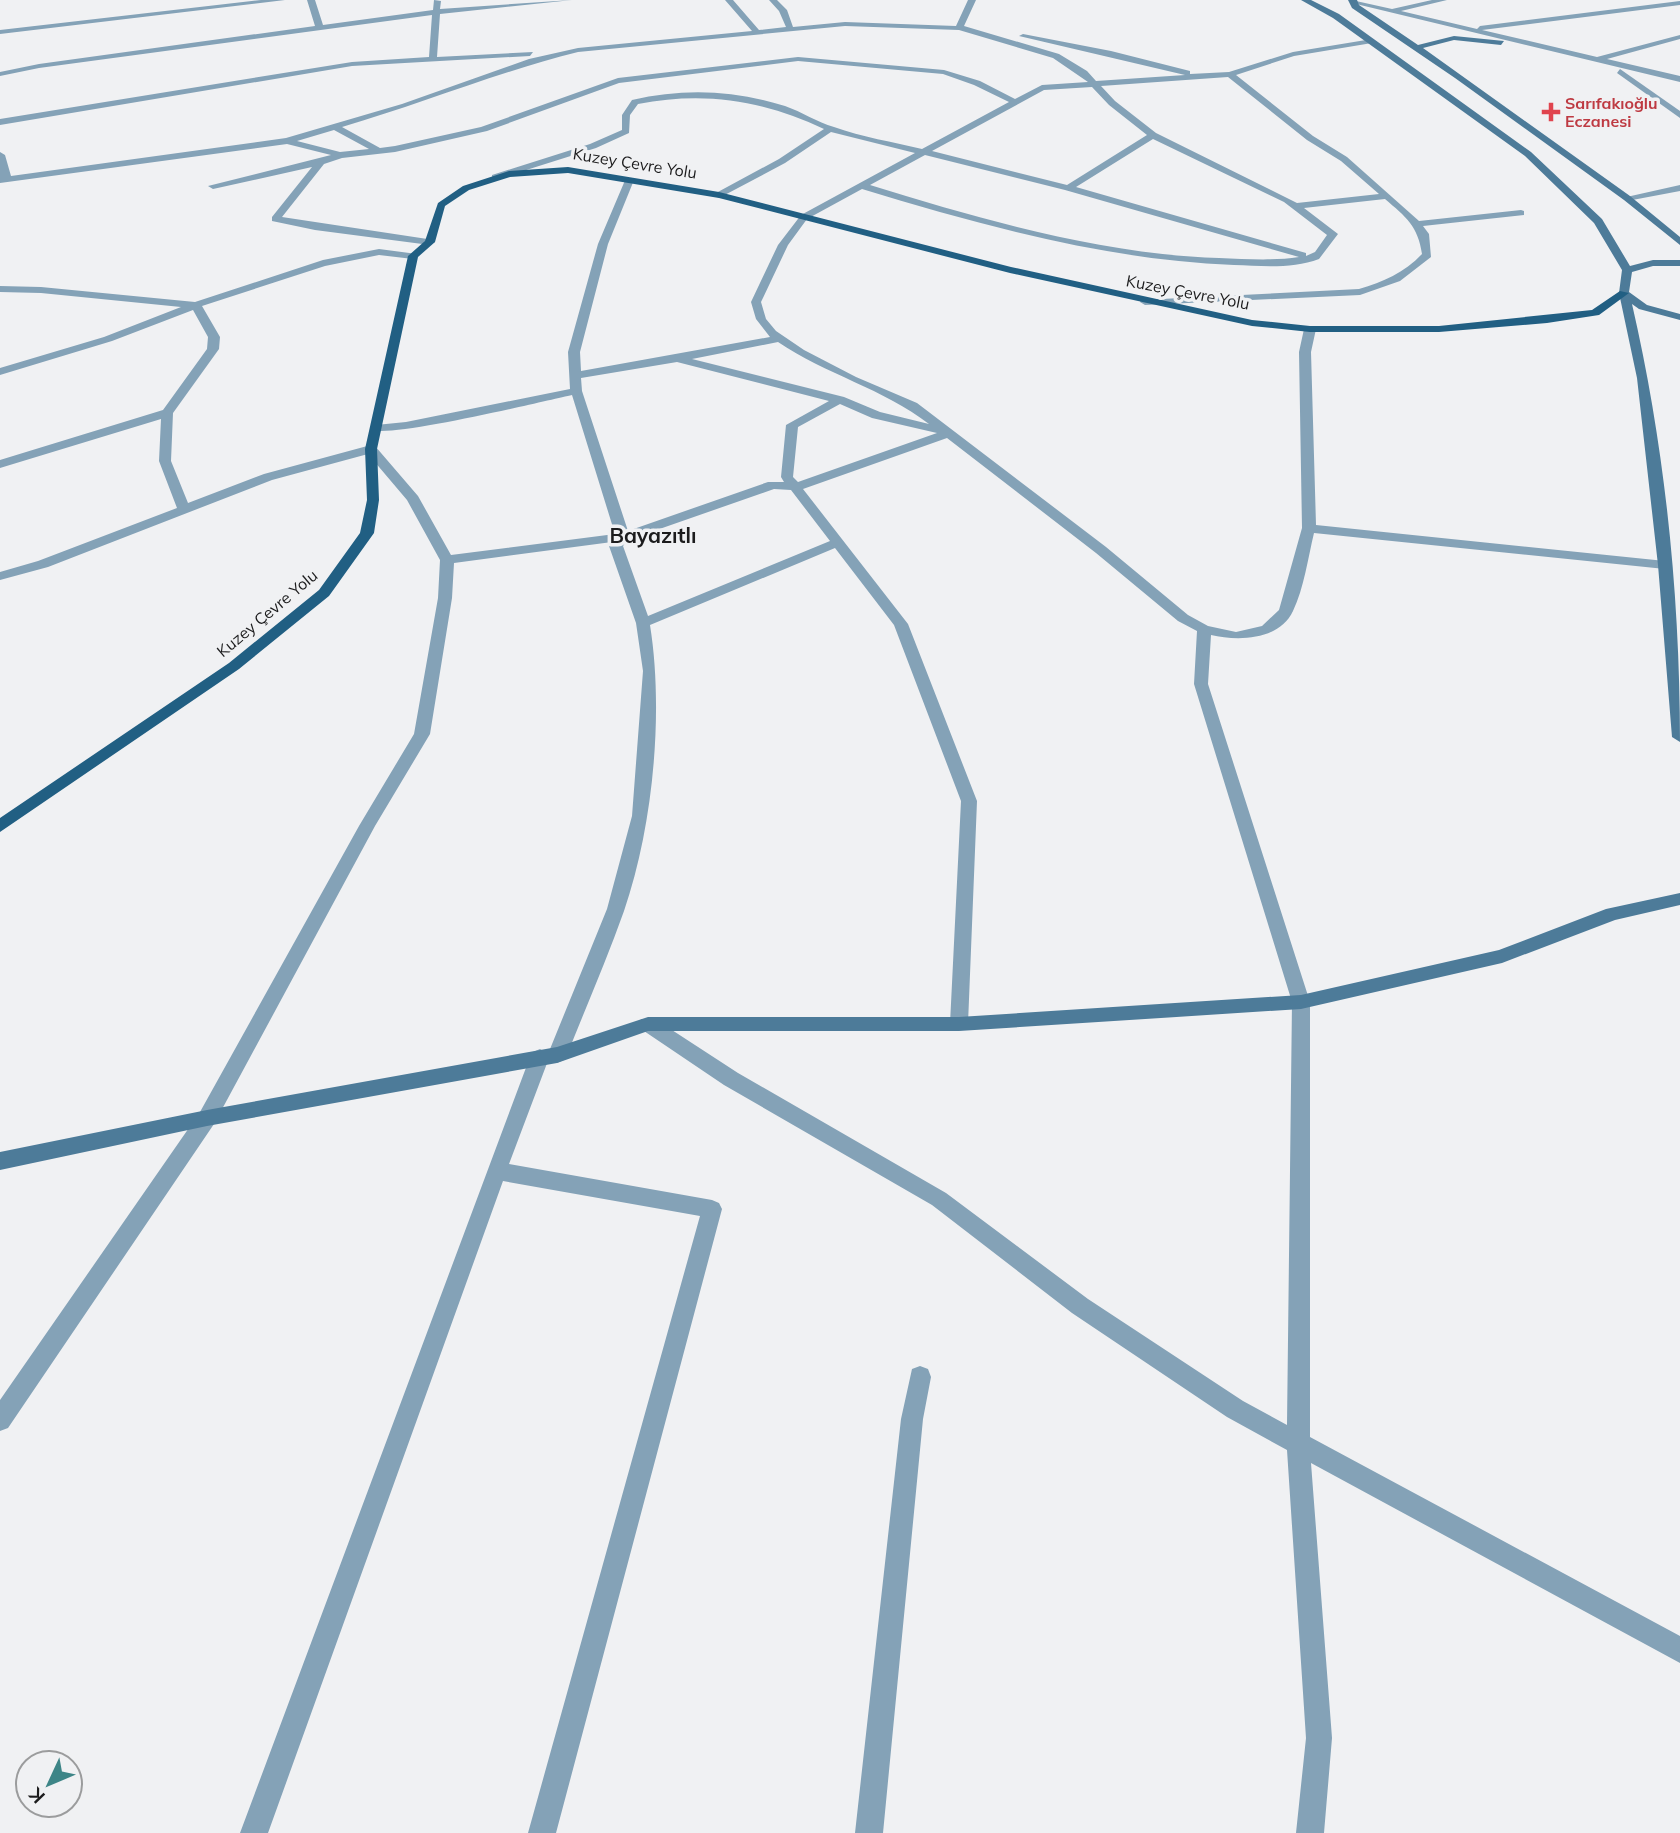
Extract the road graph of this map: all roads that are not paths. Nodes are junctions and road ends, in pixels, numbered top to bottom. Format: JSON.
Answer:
{"nodes":[{"id":1,"x":281,"y":0,"type":"edge"},
{"id":2,"x":311,"y":0,"type":"edge"},
{"id":3,"x":437,"y":0,"type":"edge"},
{"id":4,"x":568,"y":0,"type":"edge"},
{"id":5,"x":729,"y":0,"type":"edge"},
{"id":6,"x":773,"y":0,"type":"edge"},
{"id":7,"x":972,"y":0,"type":"edge"},
{"id":8,"x":1305,"y":0,"type":"edge"},
{"id":9,"x":1443,"y":0,"type":"edge"},
{"id":10,"x":1680,"y":1,"type":"edge"},
{"id":11,"x":1350,"y":5,"type":"edge"},
{"id":12,"x":1390,"y":11,"type":"junction"},
{"id":13,"x":435,"y":12,"type":"junction"},
{"id":14,"x":1373,"y":17,"type":"junction"},
{"id":15,"x":790,"y":28,"type":"junction"},
{"id":16,"x":959,"y":28,"type":"junction"},
{"id":17,"x":320,"y":29,"type":"junction"},
{"id":18,"x":1474,"y":30,"type":"junction"},
{"id":19,"x":756,"y":31,"type":"junction"},
{"id":20,"x":0,"y":32,"type":"edge"},
{"id":21,"x":1680,"y":37,"type":"edge"},
{"id":22,"x":1369,"y":41,"type":"junction"},
{"id":23,"x":1501,"y":43,"type":"junction"},
{"id":24,"x":1415,"y":48,"type":"junction"},
{"id":25,"x":578,"y":50,"type":"junction"},
{"id":26,"x":1598,"y":60,"type":"junction"},
{"id":27,"x":433,"y":61,"type":"junction"},
{"id":28,"x":1620,"y":71,"type":"junction"},
{"id":29,"x":0,"y":74,"type":"edge"},
{"id":30,"x":1230,"y":74,"type":"junction"},
{"id":31,"x":1196,"y":77,"type":"junction"},
{"id":32,"x":1680,"y":81,"type":"edge"},
{"id":33,"x":1093,"y":85,"type":"junction"},
{"id":34,"x":1015,"y":102,"type":"junction"},
{"id":35,"x":1680,"y":115,"type":"edge"},
{"id":36,"x":0,"y":122,"type":"edge"},
{"id":37,"x":337,"y":128,"type":"junction"},
{"id":38,"x":830,"y":129,"type":"junction"},
{"id":39,"x":1153,"y":135,"type":"junction"},
{"id":40,"x":287,"y":141,"type":"junction"},
{"id":41,"x":379,"y":151,"type":"junction"},
{"id":42,"x":922,"y":151,"type":"junction"},
{"id":43,"x":0,"y":155,"type":"edge"},
{"id":44,"x":340,"y":155,"type":"junction"},
{"id":45,"x":321,"y":162,"type":"junction"},
{"id":46,"x":495,"y":177,"type":"junction"},
{"id":47,"x":4,"y":179,"type":"edge"},
{"id":48,"x":629,"y":180,"type":"junction"},
{"id":49,"x":213,"y":186,"type":"dead end"},
{"id":50,"x":862,"y":186,"type":"junction"},
{"id":51,"x":1068,"y":188,"type":"junction"},
{"id":52,"x":1680,"y":188,"type":"edge"},
{"id":53,"x":719,"y":195,"type":"junction"},
{"id":54,"x":1388,"y":196,"type":"junction"},
{"id":55,"x":1627,"y":198,"type":"junction"},
{"id":56,"x":1295,"y":206,"type":"junction"},
{"id":57,"x":1521,"y":213,"type":"dead end"},
{"id":58,"x":804,"y":217,"type":"junction"},
{"id":59,"x":1416,"y":223,"type":"junction"},
{"id":60,"x":430,"y":242,"type":"junction"},
{"id":61,"x":1680,"y":242,"type":"edge"},
{"id":62,"x":413,"y":256,"type":"junction"},
{"id":63,"x":1312,"y":258,"type":"junction"},
{"id":64,"x":1680,"y":263,"type":"edge"},
{"id":65,"x":1627,"y":270,"type":"junction"},
{"id":66,"x":0,"y":289,"type":"edge"},
{"id":67,"x":1624,"y":293,"type":"junction"},
{"id":68,"x":1145,"y":302,"type":"junction"},
{"id":69,"x":196,"y":305,"type":"junction"},
{"id":70,"x":1680,"y":317,"type":"edge"},
{"id":71,"x":1310,"y":329,"type":"junction"},
{"id":72,"x":780,"y":338,"type":"junction"},
{"id":73,"x":677,"y":359,"type":"junction"},
{"id":74,"x":0,"y":372,"type":"edge"},
{"id":75,"x":577,"y":383,"type":"junction"},
{"id":76,"x":840,"y":400,"type":"junction"},
{"id":77,"x":167,"y":413,"type":"junction"},
{"id":78,"x":376,"y":429,"type":"junction"},
{"id":79,"x":950,"y":433,"type":"junction"},
{"id":80,"x":371,"y":449,"type":"junction"},
{"id":81,"x":0,"y":464,"type":"edge"},
{"id":82,"x":797,"y":487,"type":"junction"},
{"id":83,"x":184,"y":509,"type":"junction"},
{"id":84,"x":1309,"y":528,"type":"junction"},
{"id":85,"x":623,"y":537,"type":"junction"},
{"id":86,"x":839,"y":542,"type":"junction"},
{"id":87,"x":447,"y":560,"type":"junction"},
{"id":88,"x":1665,"y":565,"type":"junction"},
{"id":89,"x":0,"y":576,"type":"edge"},
{"id":90,"x":643,"y":623,"type":"junction"},
{"id":91,"x":1204,"y":629,"type":"junction"},
{"id":92,"x":1680,"y":737,"type":"edge"},
{"id":93,"x":0,"y":826,"type":"edge"},
{"id":94,"x":1680,"y":899,"type":"edge"},
{"id":95,"x":1301,"y":1002,"type":"junction"},
{"id":96,"x":648,"y":1024,"type":"junction"},
{"id":97,"x":958,"y":1024,"type":"junction"},
{"id":98,"x":549,"y":1056,"type":"junction"},
{"id":99,"x":207,"y":1118,"type":"junction"},
{"id":100,"x":0,"y":1161,"type":"edge"},
{"id":101,"x":496,"y":1171,"type":"junction"},
{"id":102,"x":920,"y":1377,"type":"dead end"},
{"id":103,"x":0,"y":1420,"type":"edge"},
{"id":104,"x":1298,"y":1442,"type":"junction"},
{"id":105,"x":1680,"y":1650,"type":"edge"},
{"id":106,"x":254,"y":1833,"type":"edge"},
{"id":107,"x":542,"y":1833,"type":"edge"},
{"id":108,"x":869,"y":1833,"type":"edge"},
{"id":109,"x":1310,"y":1833,"type":"edge"}],
"edges":[{"from":1,"to":20,"type":"street"},
{"from":2,"to":17,"type":"street"},
{"from":3,"to":13,"type":"street"},
{"from":4,"to":13,"type":"street"},
{"from":5,"to":19,"type":"street"},
{"from":6,"to":15,"type":"street"},
{"from":7,"to":16,"type":"street"},
{"from":8,"to":11,"type":"main road"},
{"from":8,"to":22,"type":"main road"},
{"from":9,"to":12,"type":"street"},
{"from":10,"to":18,"type":"street"},
{"from":11,"to":12,"type":"street"},
{"from":11,"to":14,"type":"main road"},
{"from":12,"to":18,"type":"street"},
{"from":13,"to":17,"type":"street"},
{"from":13,"to":27,"type":"street"},
{"from":14,"to":23,"type":"street"},
{"from":14,"to":24,"type":"main road"},
{"from":15,"to":16,"type":"street"},
{"from":15,"to":19,"type":"street"},
{"from":16,"to":31,"type":"street"},
{"from":16,"to":33,"type":"street"},
{"from":17,"to":29,"type":"street"},
{"from":18,"to":26,"type":"street"},
{"from":19,"to":25,"type":"street"},
{"from":21,"to":26,"type":"street"},
{"from":22,"to":30,"type":"street"},
{"from":22,"to":65,"type":"main road"},
{"from":23,"to":24,"type":"main road"},
{"from":23,"to":28,"type":"street"},
{"from":24,"to":55,"type":"main road"},
{"from":25,"to":27,"type":"street"},
{"from":25,"to":37,"type":"street"},
{"from":26,"to":32,"type":"street"},
{"from":27,"to":36,"type":"street"},
{"from":28,"to":32,"type":"street"},
{"from":28,"to":35,"type":"street"},
{"from":30,"to":31,"type":"street"},
{"from":30,"to":54,"type":"street"},
{"from":31,"to":33,"type":"street"},
{"from":33,"to":34,"type":"street"},
{"from":33,"to":39,"type":"street"},
{"from":34,"to":41,"type":"street"},
{"from":34,"to":42,"type":"street"},
{"from":37,"to":40,"type":"street"},
{"from":37,"to":41,"type":"street"},
{"from":38,"to":42,"type":"street"},
{"from":38,"to":46,"type":"street"},
{"from":38,"to":53,"type":"street"},
{"from":39,"to":51,"type":"street"},
{"from":39,"to":56,"type":"street"},
{"from":40,"to":44,"type":"street"},
{"from":40,"to":47,"type":"street"},
{"from":41,"to":44,"type":"street"},
{"from":42,"to":50,"type":"street"},
{"from":42,"to":51,"type":"street"},
{"from":43,"to":47,"type":"street"},
{"from":44,"to":45,"type":"street"},
{"from":45,"to":49,"type":"street"},
{"from":45,"to":60,"type":"street"},
{"from":46,"to":48,"type":"main road","name":"Kuzey Çevre Yolu"},
{"from":46,"to":60,"type":"main road","name":"Kuzey Çevre Yolu"},
{"from":48,"to":53,"type":"main road","name":"Kuzey Çevre Yolu"},
{"from":48,"to":75,"type":"street"},
{"from":50,"to":58,"type":"street"},
{"from":50,"to":63,"type":"street"},
{"from":51,"to":63,"type":"street"},
{"from":52,"to":55,"type":"street"},
{"from":53,"to":58,"type":"main road","name":"Kuzey Çevre Yolu"},
{"from":54,"to":56,"type":"street"},
{"from":54,"to":59,"type":"street"},
{"from":55,"to":61,"type":"main road"},
{"from":56,"to":63,"type":"street"},
{"from":57,"to":59,"type":"street"},
{"from":58,"to":68,"type":"main road","name":"Kuzey Çevre Yolu"},
{"from":58,"to":72,"type":"street"},
{"from":59,"to":68,"type":"street"},
{"from":60,"to":62,"type":"main road"},
{"from":62,"to":69,"type":"street"},
{"from":62,"to":78,"type":"main road","name":"Kuzey Çevre Yolu"},
{"from":64,"to":65,"type":"main road"},
{"from":65,"to":67,"type":"main road"},
{"from":66,"to":69,"type":"street"},
{"from":67,"to":70,"type":"main road"},
{"from":67,"to":71,"type":"main road","name":"Kuzey Çevre Yolu"},
{"from":67,"to":88,"type":"main road"},
{"from":68,"to":71,"type":"main road","name":"Kuzey Çevre Yolu"},
{"from":69,"to":74,"type":"street"},
{"from":69,"to":77,"type":"street"},
{"from":71,"to":84,"type":"street"},
{"from":72,"to":73,"type":"street"},
{"from":72,"to":79,"type":"street"},
{"from":73,"to":75,"type":"street"},
{"from":73,"to":76,"type":"street"},
{"from":75,"to":78,"type":"street"},
{"from":75,"to":85,"type":"street"},
{"from":76,"to":79,"type":"street"},
{"from":76,"to":82,"type":"street"},
{"from":77,"to":81,"type":"street"},
{"from":77,"to":83,"type":"street"},
{"from":78,"to":80,"type":"main road","name":"Kuzey Çevre Yolu"},
{"from":79,"to":82,"type":"street"},
{"from":79,"to":91,"type":"street"},
{"from":80,"to":83,"type":"street"},
{"from":80,"to":87,"type":"street"},
{"from":80,"to":93,"type":"main road","name":"Kuzey Çevre Yolu"},
{"from":82,"to":85,"type":"street"},
{"from":82,"to":86,"type":"street"},
{"from":83,"to":89,"type":"street"},
{"from":84,"to":88,"type":"street"},
{"from":84,"to":91,"type":"street"},
{"from":85,"to":87,"type":"street"},
{"from":85,"to":90,"type":"street"},
{"from":86,"to":90,"type":"street"},
{"from":86,"to":97,"type":"street"},
{"from":87,"to":99,"type":"street"},
{"from":88,"to":92,"type":"main road"},
{"from":90,"to":98,"type":"street"},
{"from":91,"to":95,"type":"street"},
{"from":94,"to":95,"type":"main road"},
{"from":95,"to":97,"type":"main road"},
{"from":95,"to":104,"type":"street"},
{"from":96,"to":97,"type":"main road"},
{"from":96,"to":98,"type":"main road"},
{"from":96,"to":104,"type":"street"},
{"from":98,"to":99,"type":"main road"},
{"from":98,"to":101,"type":"street"},
{"from":99,"to":100,"type":"main road"},
{"from":99,"to":103,"type":"street"},
{"from":101,"to":106,"type":"street"},
{"from":101,"to":107,"type":"street"},
{"from":102,"to":108,"type":"street"},
{"from":104,"to":105,"type":"street"},
{"from":104,"to":109,"type":"street"}]}
